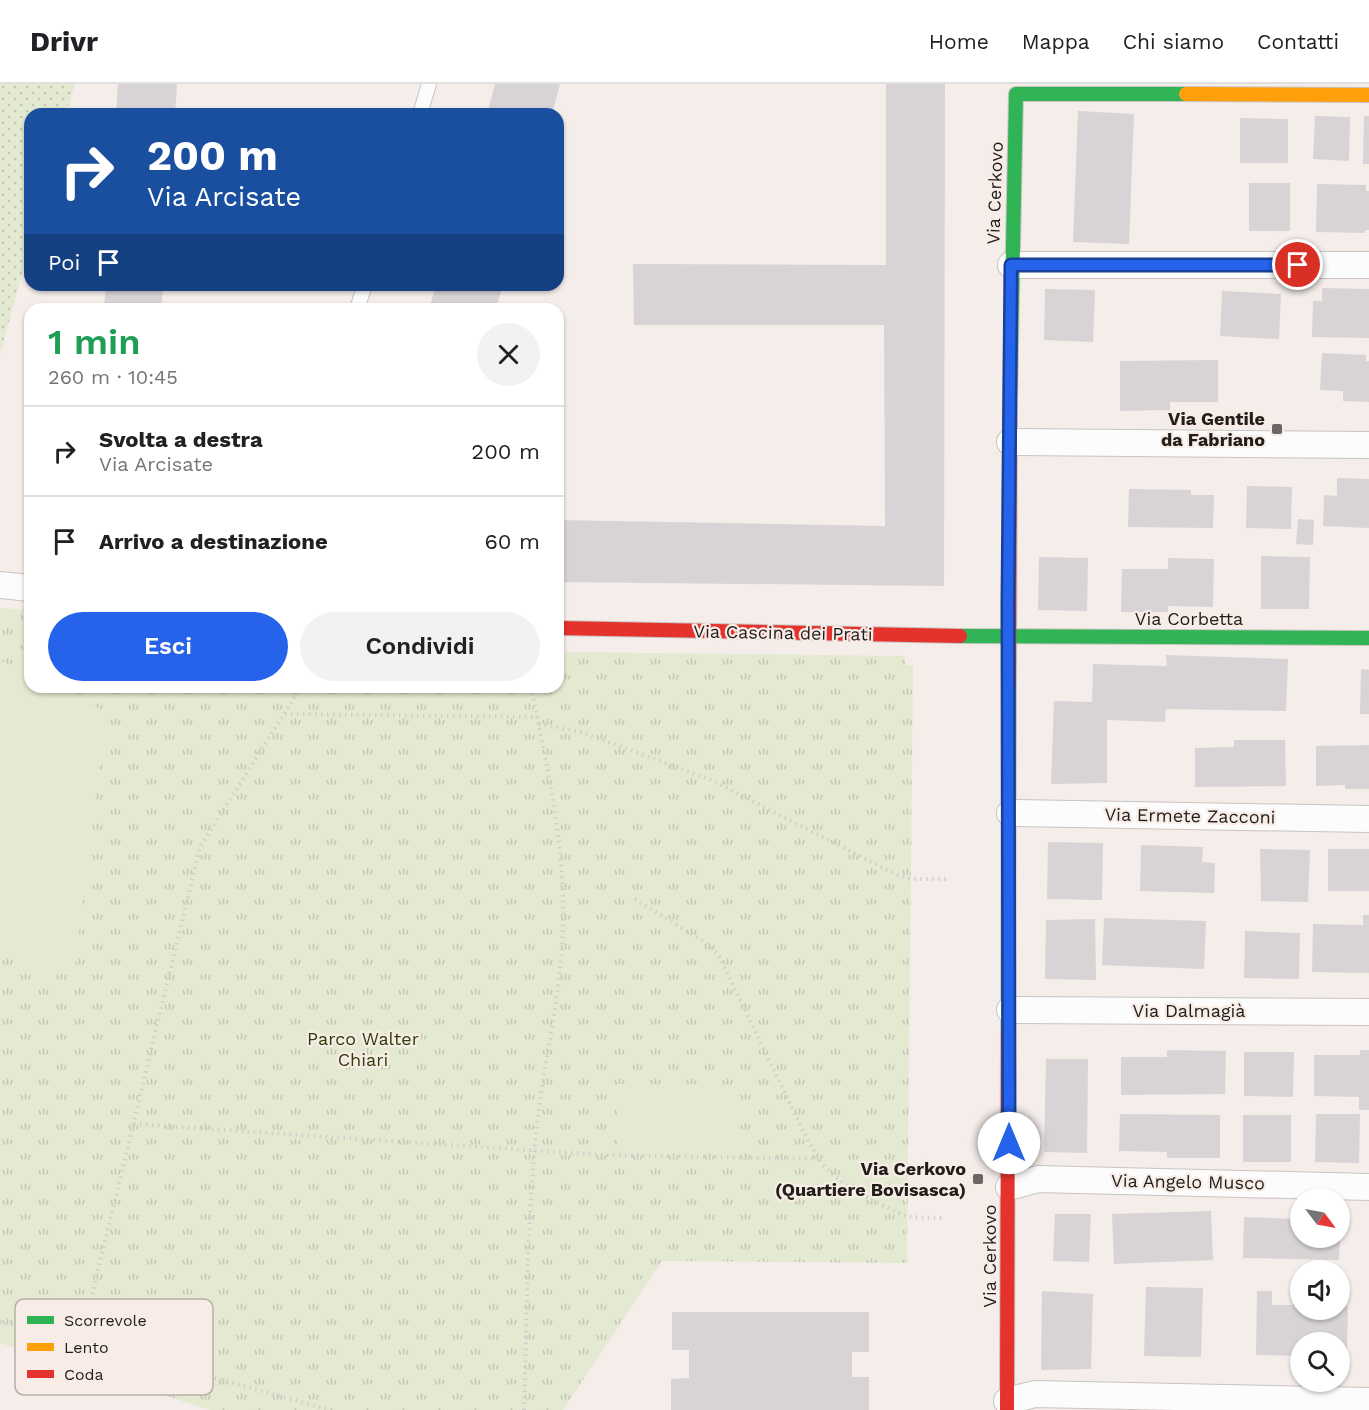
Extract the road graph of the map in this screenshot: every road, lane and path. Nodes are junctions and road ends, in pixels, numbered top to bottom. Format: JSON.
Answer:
{"nodes":[{"id":1,"x":429,"y":84,"type":"edge"},
{"id":2,"x":1369,"y":95,"type":"edge"},
{"id":3,"x":422,"y":108,"type":"edge"},
{"id":4,"x":1011,"y":265,"type":"junction"},
{"id":5,"x":1369,"y":265,"type":"edge"},
{"id":6,"x":1010,"y":442,"type":"junction"},
{"id":7,"x":1369,"y":445,"type":"edge"},
{"id":8,"x":0,"y":585,"type":"edge"},
{"id":9,"x":24,"y":587,"type":"edge"},
{"id":10,"x":564,"y":628,"type":"edge"},
{"id":11,"x":1009,"y":636,"type":"junction"},
{"id":12,"x":1369,"y":638,"type":"edge"},
{"id":13,"x":298,"y":693,"type":"edge"},
{"id":14,"x":532,"y":693,"type":"edge"},
{"id":15,"x":284,"y":714,"type":"junction"},
{"id":16,"x":538,"y":717,"type":"junction"},
{"id":17,"x":539,"y":724,"type":"junction"},
{"id":18,"x":1010,"y":813,"type":"junction"},
{"id":19,"x":1369,"y":819,"type":"edge"},
{"id":20,"x":946,"y":879,"type":"dead end"},
{"id":21,"x":635,"y":899,"type":"dead end"},
{"id":22,"x":1010,"y":1010,"type":"junction"},
{"id":23,"x":1369,"y":1012,"type":"edge"},
{"id":24,"x":134,"y":1124,"type":"junction"},
{"id":25,"x":535,"y":1149,"type":"junction"},
{"id":26,"x":819,"y":1159,"type":"junction"},
{"id":27,"x":1009,"y":1187,"type":"junction"},
{"id":28,"x":1369,"y":1187,"type":"edge"},
{"id":29,"x":942,"y":1218,"type":"dead end"},
{"id":30,"x":91,"y":1299,"type":"edge"},
{"id":31,"x":0,"y":1322,"type":"edge"},
{"id":32,"x":15,"y":1326,"type":"edge"},
{"id":33,"x":213,"y":1378,"type":"edge"},
{"id":34,"x":1369,"y":1401,"type":"edge"},
{"id":35,"x":1007,"y":1406,"type":"edge"},
{"id":36,"x":330,"y":1410,"type":"edge"},
{"id":37,"x":524,"y":1410,"type":"edge"}],
"edges":[{"from":1,"to":3,"type":"lane"},
{"from":2,"to":4,"type":"street","name":"Via Cerkovo"},
{"from":4,"to":5,"type":"street"},
{"from":4,"to":6,"type":"street","name":"Via Cerkovo"},
{"from":6,"to":7,"type":"street"},
{"from":6,"to":11,"type":"street","name":"Via Cerkovo"},
{"from":8,"to":9,"type":"street"},
{"from":10,"to":11,"type":"street","name":"Via Cascina dei Prati"},
{"from":11,"to":12,"type":"street","name":"Via Corbetta"},
{"from":11,"to":18,"type":"street","name":"Via Cerkovo"},
{"from":13,"to":15,"type":"path"},
{"from":14,"to":16,"type":"path"},
{"from":15,"to":16,"type":"path"},
{"from":15,"to":24,"type":"path"},
{"from":16,"to":17,"type":"path"},
{"from":17,"to":20,"type":"path"},
{"from":17,"to":25,"type":"path"},
{"from":18,"to":19,"type":"street","name":"Via Ermete Zacconi"},
{"from":18,"to":22,"type":"street","name":"Via Cerkovo"},
{"from":21,"to":26,"type":"path"},
{"from":22,"to":23,"type":"street","name":"Via Dalmagià"},
{"from":22,"to":27,"type":"street","name":"Via Cerkovo"},
{"from":24,"to":25,"type":"path"},
{"from":24,"to":30,"type":"path"},
{"from":25,"to":26,"type":"path"},
{"from":25,"to":37,"type":"path"},
{"from":26,"to":29,"type":"path"},
{"from":27,"to":28,"type":"street","name":"Via Angelo Musco"},
{"from":27,"to":35,"type":"street","name":"Via Cerkovo"},
{"from":31,"to":32,"type":"path"},
{"from":33,"to":36,"type":"path"},
{"from":34,"to":35,"type":"street"}]}
